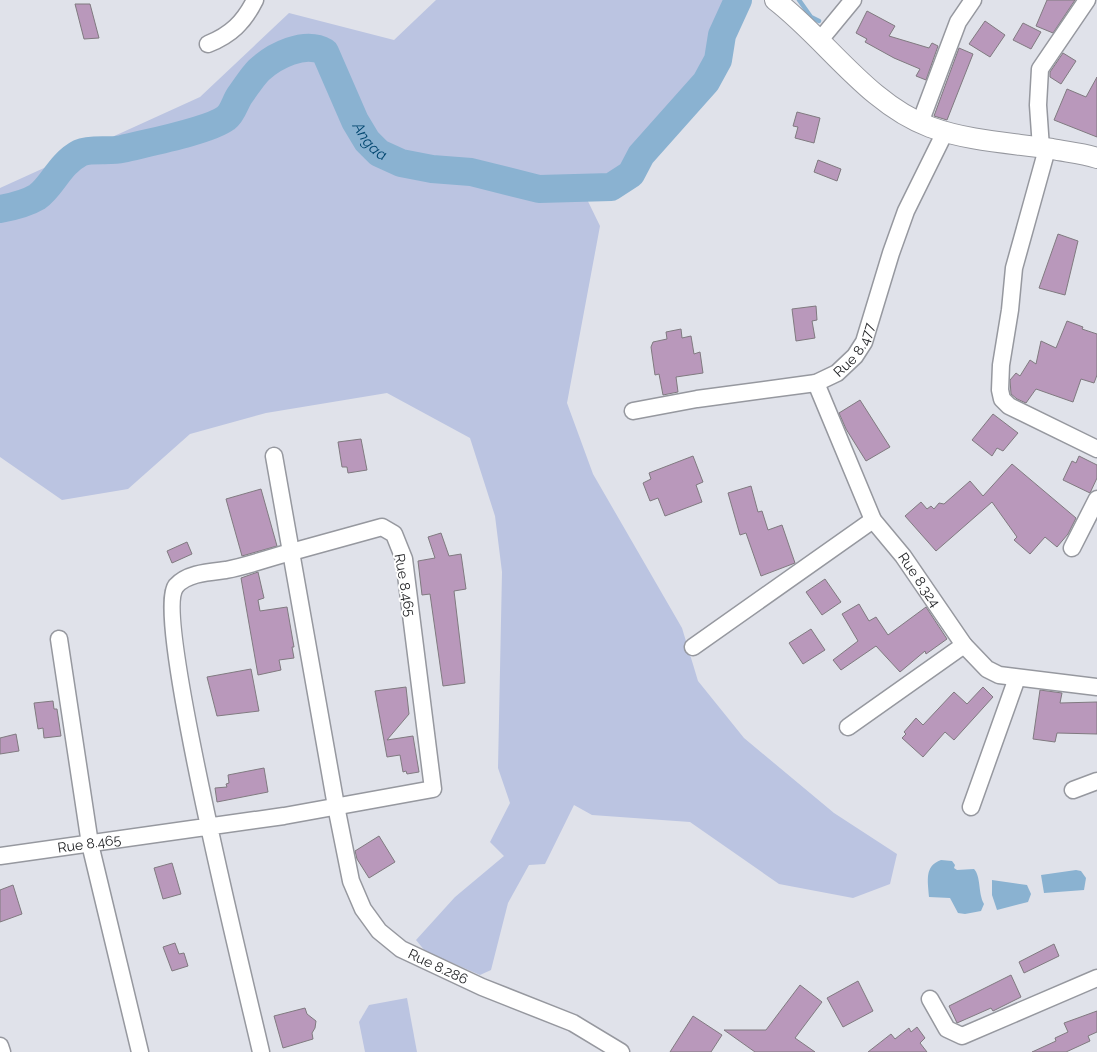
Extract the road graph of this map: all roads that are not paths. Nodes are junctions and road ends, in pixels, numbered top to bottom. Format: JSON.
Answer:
{"nodes":[{"id":1,"x":255,"y":0,"type":"edge"},
{"id":2,"x":775,"y":0,"type":"edge"},
{"id":3,"x":853,"y":0,"type":"edge"},
{"id":4,"x":973,"y":0,"type":"edge"},
{"id":5,"x":1087,"y":0,"type":"edge"},
{"id":6,"x":820,"y":40,"type":"junction"},
{"id":7,"x":208,"y":44,"type":"dead end"},
{"id":8,"x":920,"y":123,"type":"junction"},
{"id":9,"x":945,"y":132,"type":"junction"},
{"id":10,"x":1044,"y":148,"type":"junction"},
{"id":11,"x":1097,"y":158,"type":"edge"},
{"id":12,"x":816,"y":383,"type":"junction"},
{"id":13,"x":633,"y":411,"type":"dead end"},
{"id":14,"x":1097,"y":450,"type":"edge"},
{"id":15,"x":274,"y":456,"type":"dead end"},
{"id":16,"x":1097,"y":498,"type":"edge"},
{"id":17,"x":873,"y":520,"type":"junction"},
{"id":18,"x":1072,"y":548,"type":"dead end"},
{"id":19,"x":292,"y":551,"type":"junction"},
{"id":20,"x":59,"y":639,"type":"dead end"},
{"id":21,"x":964,"y":645,"type":"junction"},
{"id":22,"x":694,"y":647,"type":"dead end"},
{"id":23,"x":1017,"y":678,"type":"junction"},
{"id":24,"x":1097,"y":687,"type":"edge"},
{"id":25,"x":848,"y":727,"type":"dead end"},
{"id":26,"x":1097,"y":781,"type":"edge"},
{"id":27,"x":1073,"y":790,"type":"dead end"},
{"id":28,"x":336,"y":806,"type":"junction"},
{"id":29,"x":971,"y":807,"type":"dead end"},
{"id":30,"x":208,"y":825,"type":"junction"},
{"id":31,"x":90,"y":844,"type":"junction"},
{"id":32,"x":0,"y":856,"type":"edge"},
{"id":33,"x":1097,"y":978,"type":"edge"},
{"id":34,"x":930,"y":999,"type":"dead end"},
{"id":35,"x":0,"y":1046,"type":"edge"},
{"id":36,"x":2,"y":1052,"type":"edge"},
{"id":37,"x":140,"y":1052,"type":"edge"},
{"id":38,"x":261,"y":1052,"type":"edge"},
{"id":39,"x":621,"y":1052,"type":"edge"}],
"edges":[{"from":1,"to":7,"type":"street"},
{"from":2,"to":6,"type":"street"},
{"from":3,"to":6,"type":"street"},
{"from":4,"to":8,"type":"street"},
{"from":5,"to":10,"type":"street"},
{"from":6,"to":8,"type":"street"},
{"from":8,"to":9,"type":"street"},
{"from":9,"to":10,"type":"street"},
{"from":9,"to":12,"type":"street","name":"Rue 8.477"},
{"from":10,"to":11,"type":"street"},
{"from":10,"to":14,"type":"street"},
{"from":12,"to":13,"type":"street","name":"Rue 8.477"},
{"from":12,"to":17,"type":"street","name":"Rue 8.324"},
{"from":15,"to":19,"type":"street","name":"Rue 8.286"},
{"from":16,"to":18,"type":"street"},
{"from":17,"to":21,"type":"street","name":"Rue 8.324"},
{"from":17,"to":22,"type":"street"},
{"from":19,"to":28,"type":"street","name":"Rue 8.286"},
{"from":19,"to":28,"type":"street","name":"Rue 8.465"},
{"from":19,"to":30,"type":"street","name":"Rue 8.465"},
{"from":20,"to":31,"type":"street"},
{"from":21,"to":23,"type":"street","name":"Rue 8.324"},
{"from":21,"to":25,"type":"street"},
{"from":23,"to":24,"type":"street","name":"Rue 8.324"},
{"from":23,"to":29,"type":"street"},
{"from":26,"to":27,"type":"street"},
{"from":28,"to":30,"type":"street","name":"Rue 8.465"},
{"from":28,"to":39,"type":"street","name":"Rue 8.286"},
{"from":30,"to":31,"type":"street","name":"Rue 8.465"},
{"from":30,"to":38,"type":"street"},
{"from":31,"to":32,"type":"street","name":"Rue 8.465"},
{"from":31,"to":37,"type":"street"},
{"from":33,"to":34,"type":"street"},
{"from":35,"to":36,"type":"street"}]}
